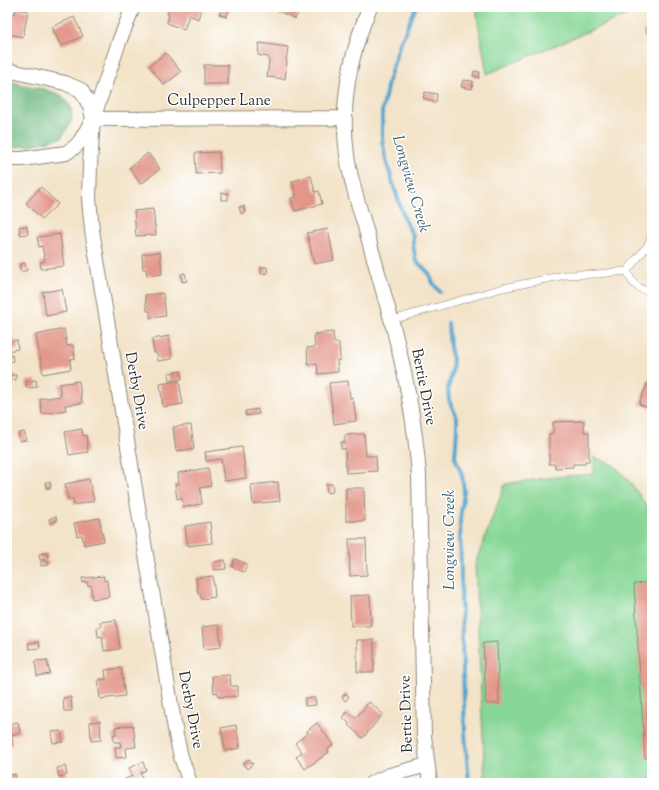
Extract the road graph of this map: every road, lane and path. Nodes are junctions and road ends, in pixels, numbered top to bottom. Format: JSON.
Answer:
{"nodes":[{"id":1,"x":133,"y":7,"type":"edge"},
{"id":2,"x":370,"y":7,"type":"edge"},
{"id":3,"x":7,"y":70,"type":"edge"},
{"id":4,"x":345,"y":118,"type":"junction"},
{"id":5,"x":93,"y":119,"type":"junction"},
{"id":6,"x":7,"y":159,"type":"edge"},
{"id":7,"x":652,"y":234,"type":"edge"},
{"id":8,"x":627,"y":271,"type":"junction"},
{"id":9,"x":652,"y":293,"type":"edge"},
{"id":10,"x":392,"y":320,"type":"junction"},
{"id":11,"x":427,"y":765,"type":"junction"},
{"id":12,"x":190,"y":783,"type":"edge"},
{"id":13,"x":372,"y":783,"type":"edge"},
{"id":14,"x":430,"y":783,"type":"edge"}],
"edges":[{"from":1,"to":5,"type":"street","name":"Derby Drive"},
{"from":2,"to":4,"type":"street","name":"Bertie Drive"},
{"from":3,"to":5,"type":"street"},
{"from":4,"to":5,"type":"street","name":"Culpepper Lane"},
{"from":4,"to":10,"type":"street","name":"Bertie Drive"},
{"from":5,"to":6,"type":"street"},
{"from":5,"to":12,"type":"street","name":"Derby Drive"},
{"from":7,"to":8,"type":"lane"},
{"from":8,"to":9,"type":"lane"},
{"from":8,"to":10,"type":"lane"},
{"from":10,"to":11,"type":"street","name":"Bertie Drive"},
{"from":11,"to":13,"type":"street"},
{"from":11,"to":14,"type":"street","name":"Bertie Drive"}]}
